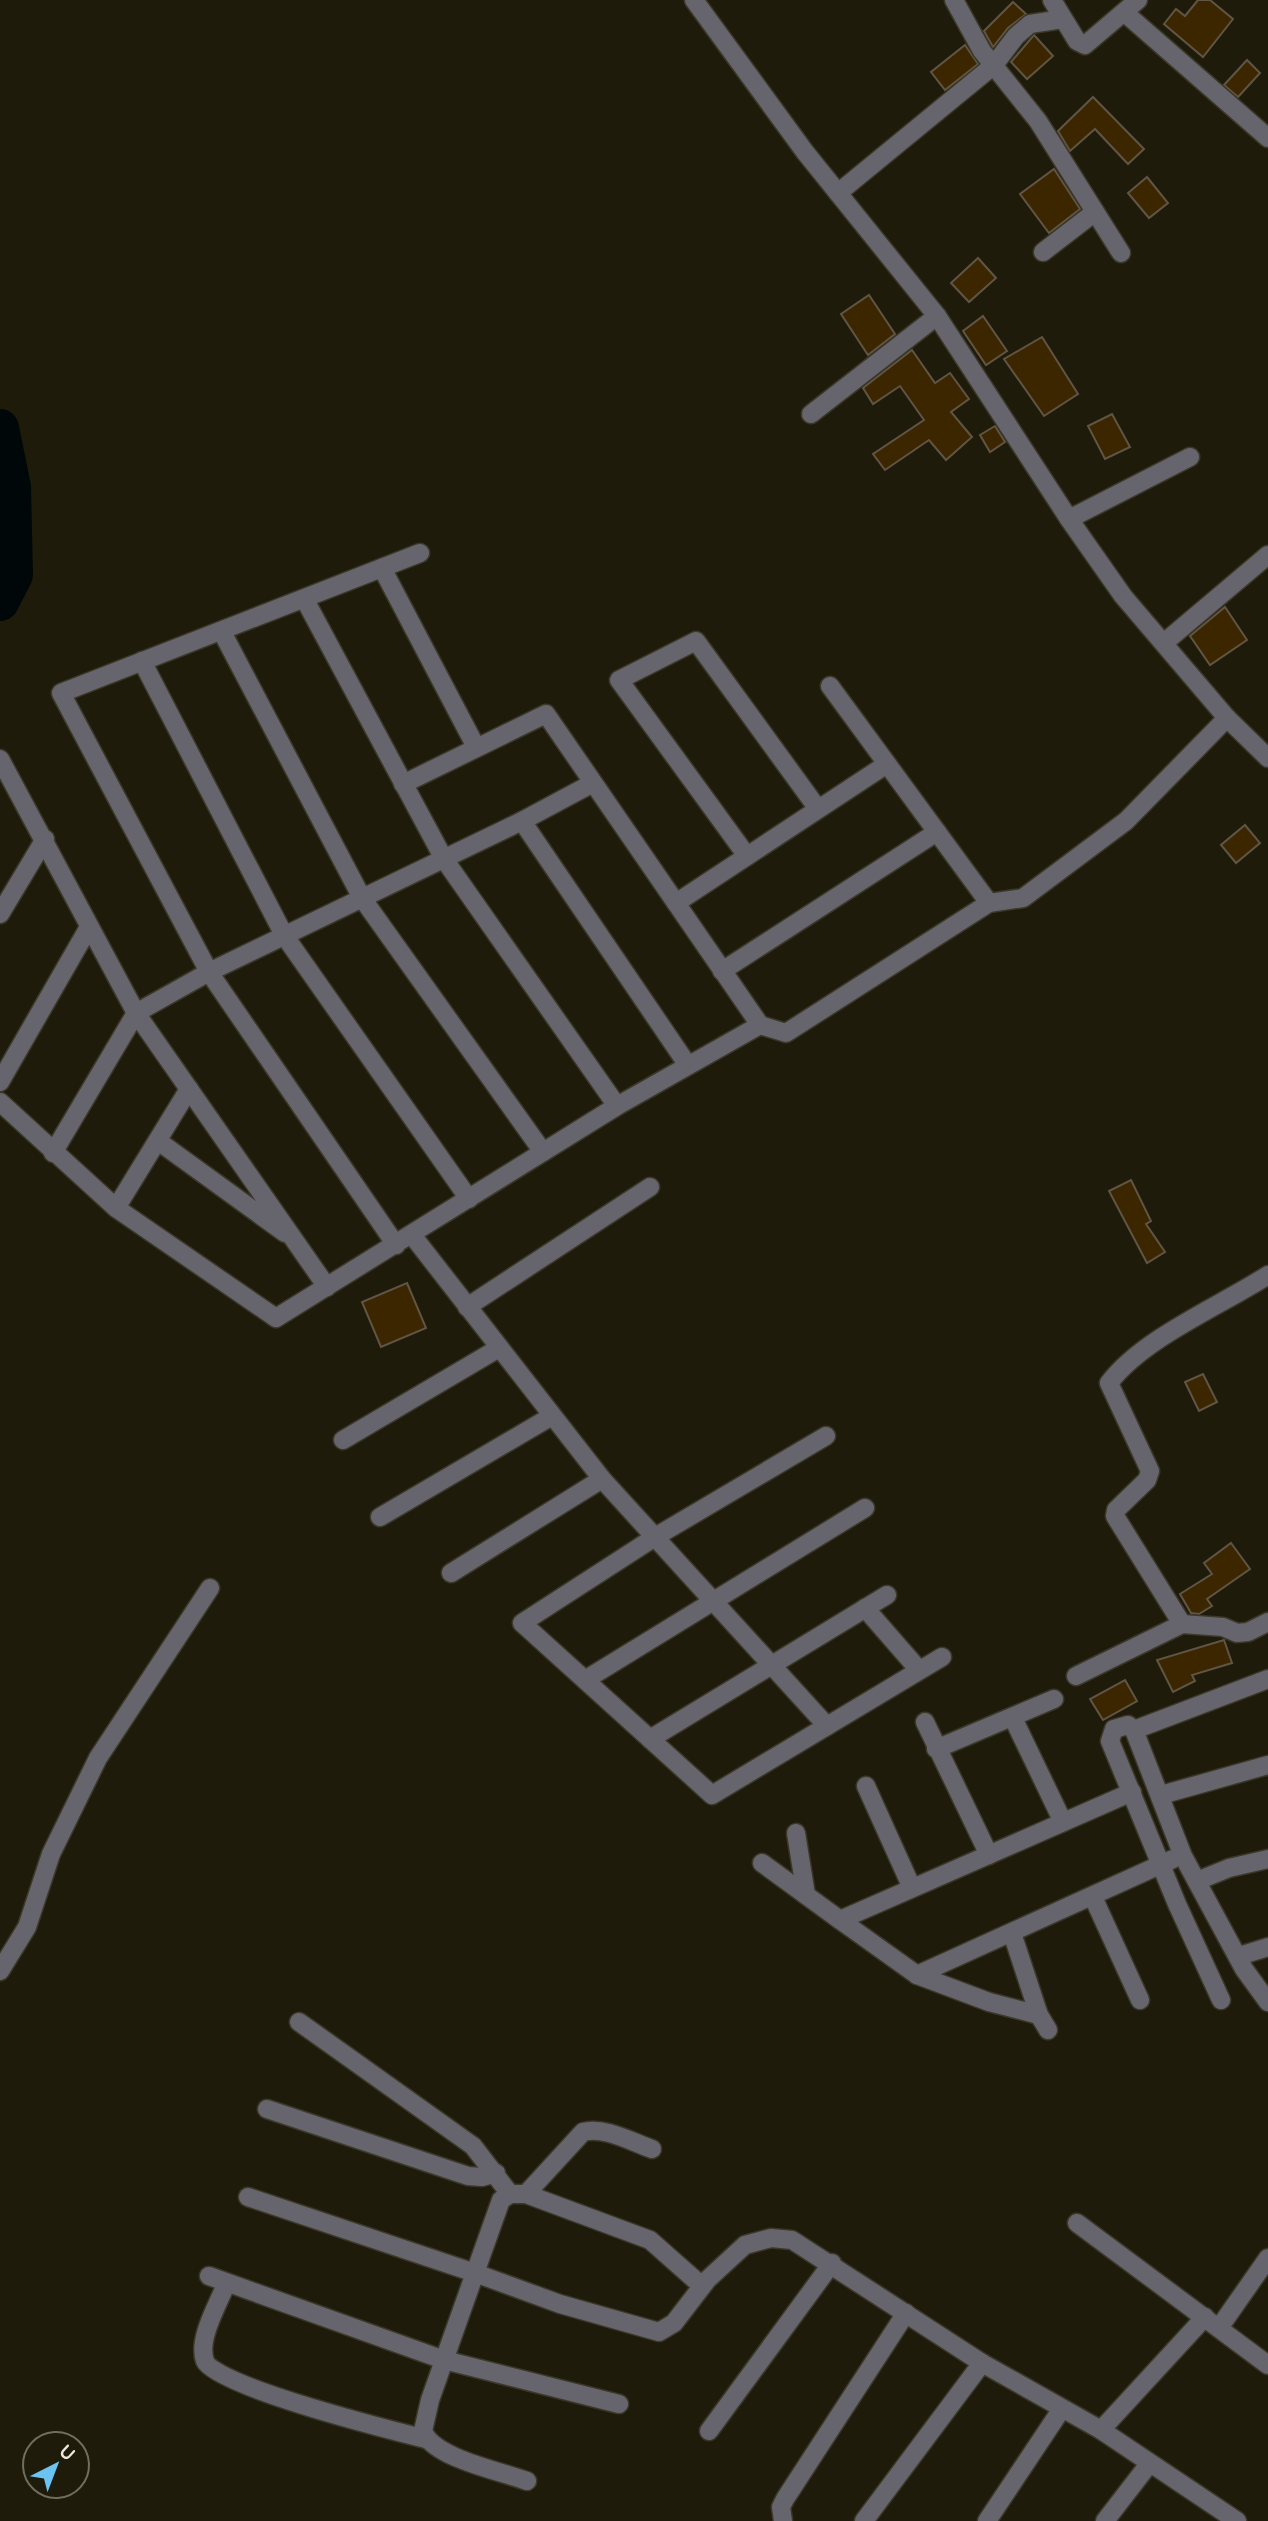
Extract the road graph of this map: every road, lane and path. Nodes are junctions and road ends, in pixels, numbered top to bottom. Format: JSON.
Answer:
{"nodes":[{"id":1,"x":694,"y":0,"type":"edge"},
{"id":2,"x":954,"y":0,"type":"edge"},
{"id":3,"x":1052,"y":0,"type":"edge"},
{"id":4,"x":1138,"y":0,"type":"edge"},
{"id":5,"x":1125,"y":13,"type":"junction"},
{"id":6,"x":1063,"y":19,"type":"junction"},
{"id":7,"x":994,"y":65,"type":"junction"},
{"id":8,"x":1268,"y":138,"type":"edge"},
{"id":9,"x":838,"y":193,"type":"junction"},
{"id":10,"x":1095,"y":212,"type":"junction"},
{"id":11,"x":1043,"y":252,"type":"dead end"},
{"id":12,"x":1121,"y":253,"type":"dead end"},
{"id":13,"x":937,"y":316,"type":"junction"},
{"id":14,"x":811,"y":414,"type":"dead end"},
{"id":15,"x":1190,"y":457,"type":"dead end"},
{"id":16,"x":1069,"y":519,"type":"junction"},
{"id":17,"x":420,"y":553,"type":"dead end"},
{"id":18,"x":1268,"y":555,"type":"edge"},
{"id":19,"x":382,"y":568,"type":"junction"},
{"id":20,"x":305,"y":600,"type":"junction"},
{"id":21,"x":222,"y":632,"type":"junction"},
{"id":22,"x":1164,"y":642,"type":"junction"},
{"id":23,"x":142,"y":661,"type":"junction"},
{"id":24,"x":830,"y":686,"type":"dead end"},
{"id":25,"x":1227,"y":718,"type":"junction"},
{"id":26,"x":475,"y":747,"type":"junction"},
{"id":27,"x":1267,"y":756,"type":"edge"},
{"id":28,"x":0,"y":759,"type":"edge"},
{"id":29,"x":887,"y":764,"type":"junction"},
{"id":30,"x":593,"y":783,"type":"junction"},
{"id":31,"x":403,"y":784,"type":"junction"},
{"id":32,"x":818,"y":809,"type":"junction"},
{"id":33,"x":522,"y":821,"type":"junction"},
{"id":34,"x":937,"y":832,"type":"junction"},
{"id":35,"x":45,"y":839,"type":"junction"},
{"id":36,"x":747,"y":856,"type":"junction"},
{"id":37,"x":444,"y":859,"type":"junction"},
{"id":38,"x":362,"y":898,"type":"junction"},
{"id":39,"x":676,"y":903,"type":"junction"},
{"id":40,"x":989,"y":903,"type":"junction"},
{"id":41,"x":0,"y":914,"type":"edge"},
{"id":42,"x":89,"y":927,"type":"junction"},
{"id":43,"x":284,"y":935,"type":"junction"},
{"id":44,"x":722,"y":971,"type":"junction"},
{"id":45,"x":209,"y":972,"type":"junction"},
{"id":46,"x":136,"y":1013,"type":"junction"},
{"id":47,"x":760,"y":1025,"type":"junction"},
{"id":48,"x":687,"y":1064,"type":"junction"},
{"id":49,"x":0,"y":1082,"type":"edge"},
{"id":50,"x":189,"y":1089,"type":"junction"},
{"id":51,"x":0,"y":1102,"type":"edge"},
{"id":52,"x":617,"y":1106,"type":"junction"},
{"id":53,"x":158,"y":1141,"type":"junction"},
{"id":54,"x":543,"y":1152,"type":"junction"},
{"id":55,"x":53,"y":1153,"type":"junction"},
{"id":56,"x":650,"y":1187,"type":"dead end"},
{"id":57,"x":469,"y":1199,"type":"junction"},
{"id":58,"x":117,"y":1208,"type":"junction"},
{"id":59,"x":404,"y":1240,"type":"junction"},
{"id":60,"x":297,"y":1242,"type":"junction"},
{"id":61,"x":1268,"y":1275,"type":"edge"},
{"id":62,"x":327,"y":1287,"type":"junction"},
{"id":63,"x":467,"y":1307,"type":"junction"},
{"id":64,"x":499,"y":1348,"type":"junction"},
{"id":65,"x":552,"y":1416,"type":"junction"},
{"id":66,"x":826,"y":1436,"type":"dead end"},
{"id":67,"x":343,"y":1440,"type":"dead end"},
{"id":68,"x":602,"y":1479,"type":"junction"},
{"id":69,"x":865,"y":1508,"type":"dead end"},
{"id":70,"x":380,"y":1517,"type":"dead end"},
{"id":71,"x":655,"y":1537,"type":"junction"},
{"id":72,"x":451,"y":1573,"type":"dead end"},
{"id":73,"x":210,"y":1588,"type":"dead end"},
{"id":74,"x":887,"y":1595,"type":"dead end"},
{"id":75,"x":713,"y":1601,"type":"junction"},
{"id":76,"x":864,"y":1608,"type":"junction"},
{"id":77,"x":1268,"y":1622,"type":"edge"},
{"id":78,"x":1182,"y":1624,"type":"junction"},
{"id":79,"x":942,"y":1657,"type":"dead end"},
{"id":80,"x":772,"y":1665,"type":"junction"},
{"id":81,"x":919,"y":1670,"type":"junction"},
{"id":82,"x":1076,"y":1676,"type":"dead end"},
{"id":83,"x":1268,"y":1679,"type":"edge"},
{"id":84,"x":585,"y":1680,"type":"junction"},
{"id":85,"x":1054,"y":1699,"type":"dead end"},
{"id":86,"x":1013,"y":1718,"type":"junction"},
{"id":87,"x":925,"y":1722,"type":"dead end"},
{"id":88,"x":827,"y":1726,"type":"junction"},
{"id":89,"x":1134,"y":1730,"type":"junction"},
{"id":90,"x":650,"y":1739,"type":"junction"},
{"id":91,"x":936,"y":1749,"type":"junction"},
{"id":92,"x":1268,"y":1765,"type":"edge"},
{"id":93,"x":866,"y":1786,"type":"dead end"},
{"id":94,"x":1132,"y":1792,"type":"junction"},
{"id":95,"x":1161,"y":1795,"type":"junction"},
{"id":96,"x":1063,"y":1822,"type":"junction"},
{"id":97,"x":796,"y":1833,"type":"dead end"},
{"id":98,"x":989,"y":1855,"type":"junction"},
{"id":99,"x":1183,"y":1856,"type":"junction"},
{"id":100,"x":1268,"y":1859,"type":"edge"},
{"id":101,"x":1161,"y":1862,"type":"junction"},
{"id":102,"x":762,"y":1863,"type":"dead end"},
{"id":103,"x":1196,"y":1881,"type":"junction"},
{"id":104,"x":912,"y":1888,"type":"junction"},
{"id":105,"x":806,"y":1895,"type":"junction"},
{"id":106,"x":1093,"y":1897,"type":"junction"},
{"id":107,"x":840,"y":1920,"type":"junction"},
{"id":108,"x":1012,"y":1933,"type":"junction"},
{"id":109,"x":1268,"y":1947,"type":"edge"},
{"id":110,"x":1238,"y":1956,"type":"junction"},
{"id":111,"x":0,"y":1971,"type":"edge"},
{"id":112,"x":917,"y":1975,"type":"junction"},
{"id":113,"x":1140,"y":2000,"type":"dead end"},
{"id":114,"x":1221,"y":2000,"type":"dead end"},
{"id":115,"x":1268,"y":2002,"type":"edge"},
{"id":116,"x":299,"y":2022,"type":"dead end"},
{"id":117,"x":267,"y":2109,"type":"dead end"},
{"id":118,"x":652,"y":2149,"type":"dead end"},
{"id":119,"x":496,"y":2174,"type":"junction"},
{"id":120,"x":518,"y":2194,"type":"junction"},
{"id":121,"x":248,"y":2197,"type":"dead end"},
{"id":122,"x":1077,"y":2223,"type":"dead end"},
{"id":123,"x":1268,"y":2258,"type":"edge"},
{"id":124,"x":832,"y":2263,"type":"junction"},
{"id":125,"x":474,"y":2273,"type":"junction"},
{"id":126,"x":209,"y":2276,"type":"dead end"},
{"id":127,"x":226,"y":2284,"type":"junction"},
{"id":128,"x":702,"y":2286,"type":"junction"},
{"id":129,"x":906,"y":2313,"type":"junction"},
{"id":130,"x":1212,"y":2322,"type":"junction"},
{"id":131,"x":444,"y":2360,"type":"junction"},
{"id":132,"x":982,"y":2363,"type":"junction"},
{"id":133,"x":1268,"y":2365,"type":"edge"},
{"id":134,"x":618,"y":2404,"type":"dead end"},
{"id":135,"x":1061,"y":2410,"type":"junction"},
{"id":136,"x":1101,"y":2430,"type":"junction"},
{"id":137,"x":709,"y":2431,"type":"dead end"},
{"id":138,"x":426,"y":2439,"type":"junction"},
{"id":139,"x":1149,"y":2464,"type":"junction"},
{"id":140,"x":527,"y":2480,"type":"dead end"},
{"id":141,"x":1215,"y":2516,"type":"edge"},
{"id":142,"x":783,"y":2521,"type":"edge"},
{"id":143,"x":864,"y":2521,"type":"edge"},
{"id":144,"x":987,"y":2521,"type":"edge"},
{"id":145,"x":1105,"y":2521,"type":"edge"},
{"id":146,"x":1237,"y":2521,"type":"edge"}],
"edges":[{"from":1,"to":9,"type":"street"},
{"from":2,"to":7,"type":"street"},
{"from":3,"to":6,"type":"street"},
{"from":4,"to":5,"type":"street"},
{"from":5,"to":6,"type":"street"},
{"from":5,"to":8,"type":"street"},
{"from":6,"to":7,"type":"street"},
{"from":7,"to":9,"type":"street"},
{"from":7,"to":10,"type":"street"},
{"from":9,"to":13,"type":"street"},
{"from":10,"to":11,"type":"street"},
{"from":10,"to":12,"type":"street"},
{"from":13,"to":14,"type":"street"},
{"from":13,"to":16,"type":"street"},
{"from":15,"to":16,"type":"street"},
{"from":16,"to":22,"type":"street"},
{"from":17,"to":19,"type":"street"},
{"from":18,"to":22,"type":"street"},
{"from":19,"to":20,"type":"street"},
{"from":19,"to":26,"type":"street"},
{"from":20,"to":21,"type":"street"},
{"from":20,"to":31,"type":"street"},
{"from":21,"to":23,"type":"street"},
{"from":21,"to":38,"type":"street"},
{"from":22,"to":25,"type":"street"},
{"from":23,"to":43,"type":"street"},
{"from":23,"to":45,"type":"street"},
{"from":24,"to":29,"type":"street"},
{"from":25,"to":27,"type":"street"},
{"from":25,"to":40,"type":"street"},
{"from":26,"to":30,"type":"street"},
{"from":26,"to":31,"type":"street"},
{"from":28,"to":35,"type":"street"},
{"from":29,"to":32,"type":"street"},
{"from":29,"to":34,"type":"street"},
{"from":30,"to":33,"type":"street"},
{"from":30,"to":39,"type":"street"},
{"from":31,"to":37,"type":"street"},
{"from":32,"to":36,"type":"street"},
{"from":32,"to":36,"type":"street"},
{"from":33,"to":37,"type":"street"},
{"from":33,"to":48,"type":"street"},
{"from":34,"to":40,"type":"street"},
{"from":34,"to":44,"type":"street"},
{"from":35,"to":41,"type":"street"},
{"from":35,"to":42,"type":"street"},
{"from":36,"to":39,"type":"street"},
{"from":37,"to":38,"type":"street"},
{"from":37,"to":52,"type":"street"},
{"from":38,"to":43,"type":"street"},
{"from":38,"to":54,"type":"street"},
{"from":39,"to":44,"type":"street"},
{"from":40,"to":47,"type":"street"},
{"from":42,"to":46,"type":"street"},
{"from":42,"to":49,"type":"street"},
{"from":43,"to":45,"type":"street"},
{"from":43,"to":57,"type":"street"},
{"from":44,"to":47,"type":"street"},
{"from":45,"to":46,"type":"street"},
{"from":45,"to":59,"type":"street"},
{"from":46,"to":50,"type":"street"},
{"from":46,"to":55,"type":"street"},
{"from":47,"to":48,"type":"street"},
{"from":48,"to":52,"type":"street"},
{"from":50,"to":53,"type":"street"},
{"from":50,"to":60,"type":"street"},
{"from":51,"to":55,"type":"street"},
{"from":52,"to":54,"type":"street"},
{"from":53,"to":58,"type":"street"},
{"from":53,"to":60,"type":"street"},
{"from":54,"to":57,"type":"street"},
{"from":55,"to":58,"type":"street"},
{"from":56,"to":63,"type":"street"},
{"from":57,"to":59,"type":"street"},
{"from":58,"to":62,"type":"street"},
{"from":59,"to":62,"type":"street"},
{"from":59,"to":63,"type":"street"},
{"from":60,"to":62,"type":"street"},
{"from":61,"to":78,"type":"street"},
{"from":63,"to":64,"type":"street"},
{"from":64,"to":65,"type":"street"},
{"from":64,"to":67,"type":"street"},
{"from":65,"to":68,"type":"street"},
{"from":65,"to":70,"type":"street"},
{"from":66,"to":71,"type":"street"},
{"from":68,"to":71,"type":"street"},
{"from":68,"to":72,"type":"street"},
{"from":69,"to":75,"type":"street"},
{"from":71,"to":75,"type":"street"},
{"from":71,"to":84,"type":"street"},
{"from":73,"to":111,"type":"street"},
{"from":74,"to":76,"type":"street"},
{"from":75,"to":80,"type":"street"},
{"from":75,"to":84,"type":"street"},
{"from":76,"to":80,"type":"street"},
{"from":76,"to":81,"type":"street"},
{"from":77,"to":78,"type":"street"},
{"from":78,"to":82,"type":"street"},
{"from":79,"to":81,"type":"street"},
{"from":80,"to":88,"type":"street"},
{"from":80,"to":90,"type":"street"},
{"from":81,"to":88,"type":"street"},
{"from":83,"to":89,"type":"street"},
{"from":84,"to":90,"type":"street"},
{"from":85,"to":86,"type":"street"},
{"from":86,"to":91,"type":"street"},
{"from":86,"to":96,"type":"street"},
{"from":87,"to":91,"type":"street"},
{"from":88,"to":90,"type":"street"},
{"from":89,"to":94,"type":"street"},
{"from":89,"to":95,"type":"street"},
{"from":91,"to":98,"type":"street"},
{"from":92,"to":95,"type":"street"},
{"from":93,"to":104,"type":"street"},
{"from":94,"to":96,"type":"street"},
{"from":94,"to":101,"type":"street"},
{"from":95,"to":99,"type":"street"},
{"from":96,"to":98,"type":"street"},
{"from":97,"to":105,"type":"street"},
{"from":98,"to":104,"type":"street"},
{"from":99,"to":101,"type":"street"},
{"from":99,"to":103,"type":"street"},
{"from":100,"to":103,"type":"street"},
{"from":101,"to":106,"type":"street"},
{"from":101,"to":114,"type":"street"},
{"from":102,"to":105,"type":"street"},
{"from":103,"to":110,"type":"street"},
{"from":104,"to":107,"type":"street"},
{"from":105,"to":107,"type":"street"},
{"from":106,"to":108,"type":"street"},
{"from":106,"to":113,"type":"street"},
{"from":107,"to":112,"type":"street"},
{"from":108,"to":112,"type":"street"},
{"from":108,"to":112,"type":"street"},
{"from":109,"to":110,"type":"street"},
{"from":110,"to":115,"type":"street"},
{"from":116,"to":119,"type":"street"},
{"from":117,"to":119,"type":"street"},
{"from":118,"to":120,"type":"street"},
{"from":119,"to":120,"type":"street"},
{"from":120,"to":125,"type":"street"},
{"from":120,"to":128,"type":"street"},
{"from":121,"to":125,"type":"street"},
{"from":122,"to":130,"type":"street"},
{"from":123,"to":130,"type":"street"},
{"from":124,"to":128,"type":"street"},
{"from":124,"to":129,"type":"street"},
{"from":124,"to":137,"type":"street"},
{"from":125,"to":128,"type":"street"},
{"from":125,"to":131,"type":"street"},
{"from":126,"to":127,"type":"street"},
{"from":127,"to":131,"type":"street"},
{"from":127,"to":138,"type":"street"},
{"from":129,"to":132,"type":"street"},
{"from":129,"to":142,"type":"street"},
{"from":130,"to":133,"type":"street"},
{"from":130,"to":136,"type":"street"},
{"from":131,"to":134,"type":"street"},
{"from":131,"to":138,"type":"street"},
{"from":132,"to":135,"type":"street"},
{"from":132,"to":143,"type":"street"},
{"from":135,"to":136,"type":"street"},
{"from":135,"to":144,"type":"street"},
{"from":136,"to":139,"type":"street"},
{"from":138,"to":140,"type":"street"},
{"from":139,"to":141,"type":"street"},
{"from":139,"to":145,"type":"street"},
{"from":141,"to":146,"type":"street"}]}
